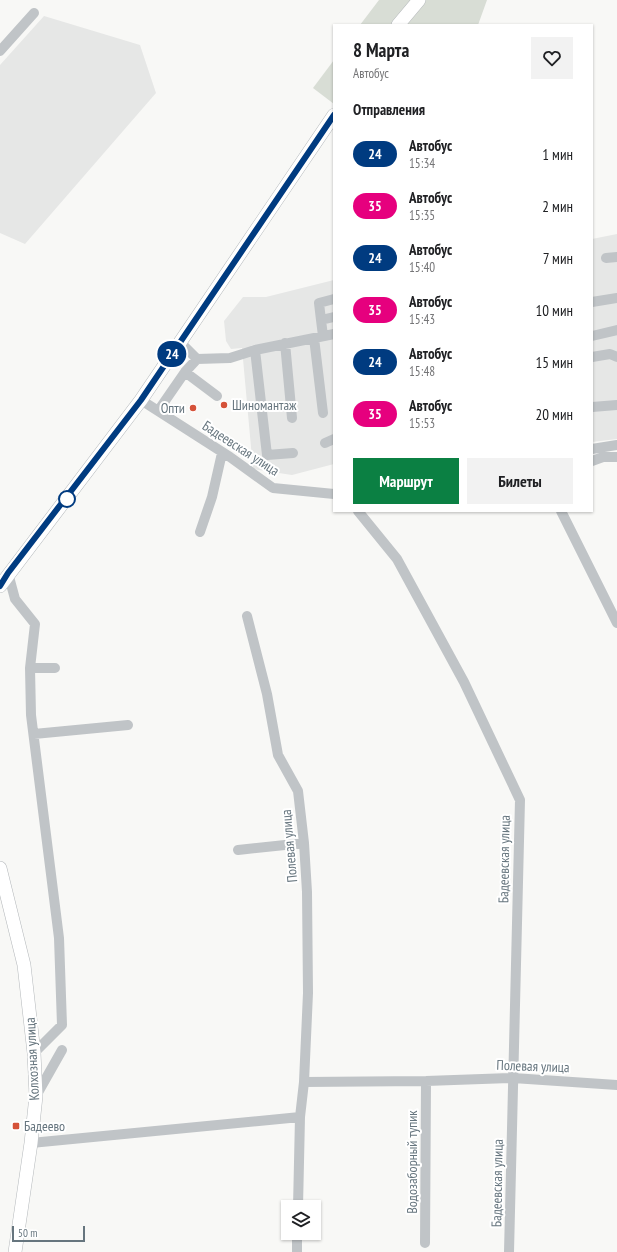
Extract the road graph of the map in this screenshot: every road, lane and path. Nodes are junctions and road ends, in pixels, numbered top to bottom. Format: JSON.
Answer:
{"nodes":[{"id":1,"x":419,"y":0,"type":"edge"},
{"id":2,"x":34,"y":13,"type":"dead end"},
{"id":3,"x":399,"y":24,"type":"edge"},
{"id":4,"x":0,"y":51,"type":"edge"},
{"id":5,"x":333,"y":116,"type":"edge"},
{"id":6,"x":617,"y":257,"type":"edge"},
{"id":7,"x":606,"y":258,"type":"dead end"},
{"id":8,"x":617,"y":298,"type":"edge"},
{"id":9,"x":333,"y":299,"type":"edge"},
{"id":10,"x":593,"y":302,"type":"edge"},
{"id":11,"x":333,"y":317,"type":"edge"},
{"id":12,"x":321,"y":320,"type":"junction"},
{"id":13,"x":617,"y":330,"type":"edge"},
{"id":14,"x":333,"y":334,"type":"edge"},
{"id":15,"x":593,"y":336,"type":"edge"},
{"id":16,"x":318,"y":337,"type":"junction"},
{"id":17,"x":180,"y":342,"type":"junction"},
{"id":18,"x":285,"y":343,"type":"junction"},
{"id":19,"x":255,"y":350,"type":"junction"},
{"id":20,"x":593,"y":357,"type":"edge"},
{"id":21,"x":617,"y":357,"type":"edge"},
{"id":22,"x":197,"y":359,"type":"junction"},
{"id":23,"x":185,"y":372,"type":"junction"},
{"id":24,"x":217,"y":396,"type":"dead end"},
{"id":25,"x":141,"y":400,"type":"junction"},
{"id":26,"x":617,"y":405,"type":"edge"},
{"id":27,"x":593,"y":407,"type":"edge"},
{"id":28,"x":158,"y":411,"type":"junction"},
{"id":29,"x":323,"y":413,"type":"dead end"},
{"id":30,"x":292,"y":418,"type":"dead end"},
{"id":31,"x":617,"y":445,"type":"edge"},
{"id":32,"x":593,"y":449,"type":"edge"},
{"id":33,"x":222,"y":453,"type":"junction"},
{"id":34,"x":293,"y":453,"type":"dead end"},
{"id":35,"x":617,"y":457,"type":"edge"},
{"id":36,"x":593,"y":461,"type":"edge"},
{"id":37,"x":333,"y":494,"type":"edge"},
{"id":38,"x":359,"y":512,"type":"edge"},
{"id":39,"x":562,"y":512,"type":"edge"},
{"id":40,"x":200,"y":532,"type":"dead end"},
{"id":41,"x":8,"y":573,"type":"junction"},
{"id":42,"x":0,"y":586,"type":"edge"},
{"id":43,"x":247,"y":616,"type":"dead end"},
{"id":44,"x":617,"y":623,"type":"edge"},
{"id":45,"x":30,"y":668,"type":"junction"},
{"id":46,"x":55,"y":668,"type":"dead end"},
{"id":47,"x":128,"y":725,"type":"dead end"},
{"id":48,"x":34,"y":734,"type":"junction"},
{"id":49,"x":304,"y":843,"type":"junction"},
{"id":50,"x":238,"y":850,"type":"dead end"},
{"id":51,"x":0,"y":868,"type":"edge"},
{"id":52,"x":62,"y":1050,"type":"dead end"},
{"id":53,"x":34,"y":1052,"type":"junction"},
{"id":54,"x":513,"y":1078,"type":"junction"},
{"id":55,"x":426,"y":1081,"type":"junction"},
{"id":56,"x":304,"y":1082,"type":"junction"},
{"id":57,"x":617,"y":1085,"type":"edge"},
{"id":58,"x":36,"y":1096,"type":"junction"},
{"id":59,"x":300,"y":1118,"type":"junction"},
{"id":60,"x":31,"y":1144,"type":"junction"},
{"id":61,"x":298,"y":1200,"type":"edge"},
{"id":62,"x":297,"y":1240,"type":"edge"},
{"id":63,"x":426,"y":1243,"type":"dead end"},
{"id":64,"x":15,"y":1252,"type":"edge"},
{"id":65,"x":296,"y":1252,"type":"edge"},
{"id":66,"x":509,"y":1252,"type":"edge"}],
"edges":[{"from":1,"to":3,"type":"main road"},
{"from":2,"to":4,"type":"street"},
{"from":5,"to":17,"type":"main road"},
{"from":6,"to":7,"type":"street"},
{"from":8,"to":10,"type":"street"},
{"from":9,"to":12,"type":"street"},
{"from":11,"to":12,"type":"street"},
{"from":12,"to":16,"type":"street"},
{"from":13,"to":15,"type":"street"},
{"from":14,"to":16,"type":"street"},
{"from":16,"to":18,"type":"street"},
{"from":16,"to":29,"type":"street"},
{"from":17,"to":22,"type":"street"},
{"from":17,"to":25,"type":"main road"},
{"from":18,"to":19,"type":"street"},
{"from":18,"to":30,"type":"street"},
{"from":19,"to":22,"type":"street"},
{"from":19,"to":34,"type":"street"},
{"from":20,"to":21,"type":"street"},
{"from":22,"to":23,"type":"street"},
{"from":23,"to":24,"type":"street"},
{"from":23,"to":28,"type":"street"},
{"from":25,"to":28,"type":"street","name":"Бадеевская улица"},
{"from":25,"to":41,"type":"main road"},
{"from":26,"to":27,"type":"street"},
{"from":28,"to":33,"type":"street","name":"Бадеевская улица"},
{"from":31,"to":32,"type":"street"},
{"from":33,"to":37,"type":"street","name":"Бадеевская улица"},
{"from":33,"to":40,"type":"street"},
{"from":35,"to":36,"type":"street"},
{"from":38,"to":54,"type":"street","name":"Бадеевская улица"},
{"from":39,"to":44,"type":"street"},
{"from":41,"to":42,"type":"main road"},
{"from":41,"to":45,"type":"street"},
{"from":43,"to":49,"type":"street","name":"Полевая улица"},
{"from":45,"to":46,"type":"street"},
{"from":45,"to":48,"type":"street"},
{"from":47,"to":48,"type":"street"},
{"from":48,"to":53,"type":"street"},
{"from":49,"to":50,"type":"street"},
{"from":49,"to":56,"type":"street","name":"Полевая улица"},
{"from":51,"to":53,"type":"main road","name":"Колхозная улица"},
{"from":52,"to":58,"type":"street"},
{"from":53,"to":58,"type":"main road","name":"Колхозная улица"},
{"from":54,"to":55,"type":"street","name":"Полевая улица"},
{"from":54,"to":57,"type":"street","name":"Полевая улица"},
{"from":54,"to":66,"type":"street","name":"Бадеевская улица"},
{"from":55,"to":56,"type":"street","name":"Полевая улица"},
{"from":55,"to":63,"type":"street","name":"Водозаборный тупик"},
{"from":56,"to":59,"type":"street","name":"Полевая улица"},
{"from":58,"to":60,"type":"main road","name":"Колхозная улица"},
{"from":59,"to":60,"type":"street"},
{"from":59,"to":61,"type":"street","name":"Полевая улица"},
{"from":60,"to":64,"type":"main road","name":"Колхозная улица"},
{"from":62,"to":65,"type":"street"}]}
